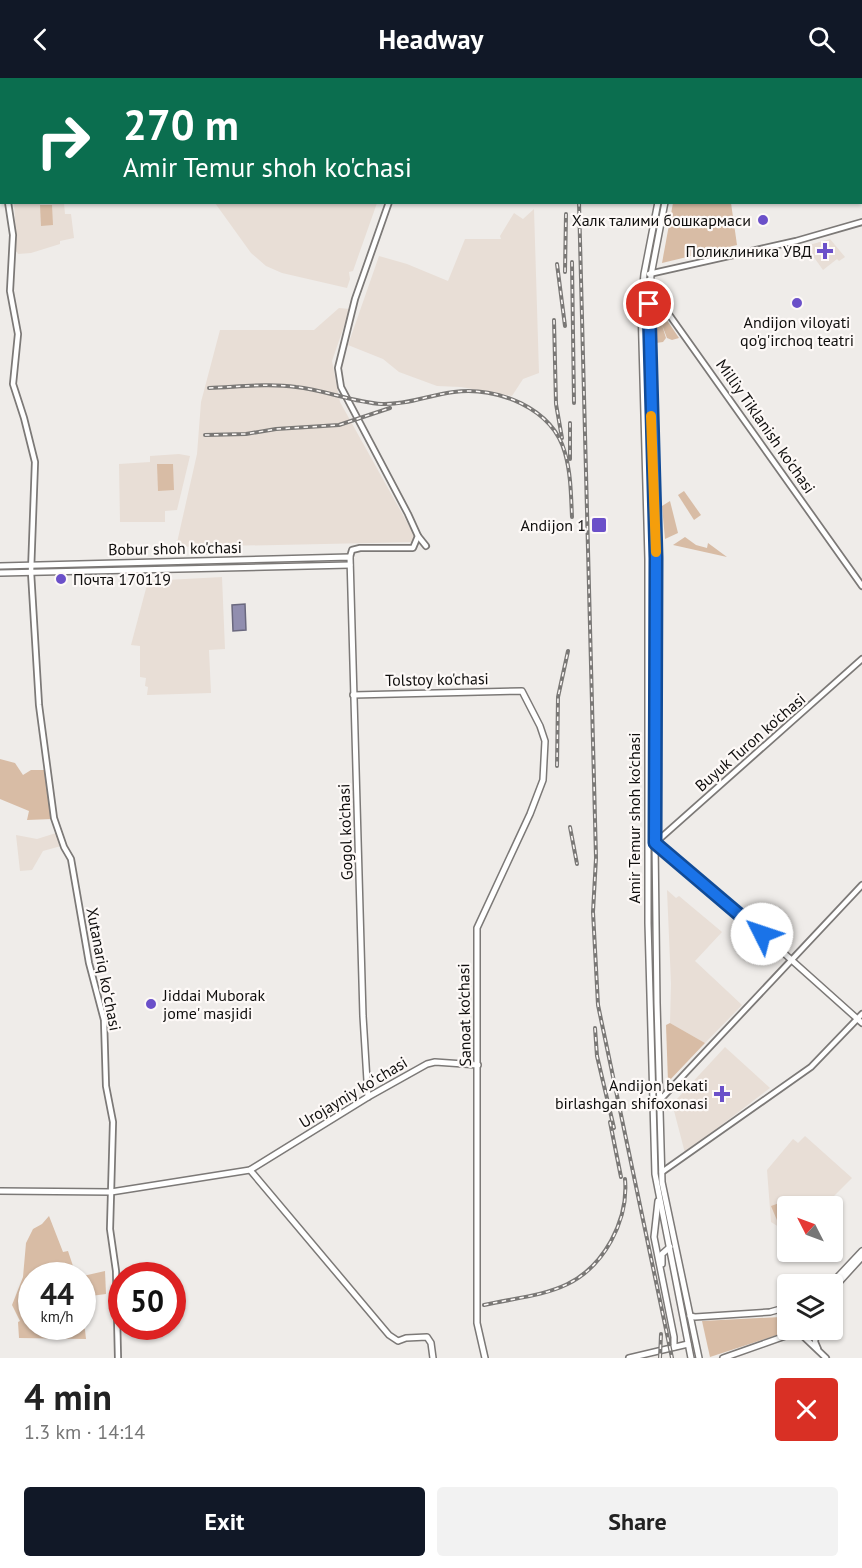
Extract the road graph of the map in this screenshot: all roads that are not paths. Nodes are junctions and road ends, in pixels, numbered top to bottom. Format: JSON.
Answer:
{"nodes":[{"id":1,"x":8,"y":204,"type":"edge"},
{"id":2,"x":389,"y":204,"type":"edge"},
{"id":3,"x":658,"y":204,"type":"edge"},
{"id":4,"x":665,"y":204,"type":"edge"},
{"id":5,"x":862,"y":222,"type":"edge"},
{"id":6,"x":644,"y":274,"type":"junction"},
{"id":7,"x":651,"y":274,"type":"junction"},
{"id":8,"x":646,"y":290,"type":"junction"},
{"id":9,"x":418,"y":536,"type":"junction"},
{"id":10,"x":426,"y":546,"type":"dead end"},
{"id":11,"x":350,"y":557,"type":"junction"},
{"id":12,"x":656,"y":558,"type":"junction"},
{"id":13,"x":648,"y":559,"type":"junction"},
{"id":14,"x":305,"y":561,"type":"junction"},
{"id":15,"x":285,"y":562,"type":"junction"},
{"id":16,"x":32,"y":565,"type":"junction"},
{"id":17,"x":350,"y":565,"type":"junction"},
{"id":18,"x":0,"y":566,"type":"edge"},
{"id":19,"x":31,"y":572,"type":"junction"},
{"id":20,"x":0,"y":573,"type":"edge"},
{"id":21,"x":862,"y":586,"type":"edge"},
{"id":22,"x":862,"y":659,"type":"edge"},
{"id":23,"x":522,"y":691,"type":"joint"},
{"id":24,"x":353,"y":695,"type":"junction"},
{"id":25,"x":647,"y":843,"type":"junction"},
{"id":26,"x":655,"y":843,"type":"junction"},
{"id":27,"x":862,"y":885,"type":"edge"},
{"id":28,"x":791,"y":959,"type":"junction"},
{"id":29,"x":861,"y":1019,"type":"edge"},
{"id":30,"x":478,"y":1065,"type":"junction"},
{"id":31,"x":368,"y":1097,"type":"junction"},
{"id":32,"x":660,"y":1100,"type":"junction"},
{"id":33,"x":250,"y":1170,"type":"junction"},
{"id":34,"x":662,"y":1172,"type":"junction"},
{"id":35,"x":0,"y":1191,"type":"edge"},
{"id":36,"x":111,"y":1192,"type":"junction"},
{"id":37,"x":659,"y":1197,"type":"junction"},
{"id":38,"x":671,"y":1247,"type":"junction"},
{"id":39,"x":862,"y":1251,"type":"edge"},
{"id":40,"x":862,"y":1257,"type":"edge"},
{"id":41,"x":840,"y":1274,"type":"edge"},
{"id":42,"x":843,"y":1278,"type":"edge"},
{"id":43,"x":777,"y":1310,"type":"edge"},
{"id":44,"x":690,"y":1316,"type":"junction"},
{"id":45,"x":777,"y":1337,"type":"edge"},
{"id":46,"x":808,"y":1340,"type":"edge"},
{"id":47,"x":815,"y":1340,"type":"edge"},
{"id":48,"x":688,"y":1344,"type":"junction"},
{"id":49,"x":674,"y":1347,"type":"junction"},
{"id":50,"x":819,"y":1352,"type":"junction"},
{"id":51,"x":118,"y":1358,"type":"edge"},
{"id":52,"x":433,"y":1358,"type":"edge"},
{"id":53,"x":484,"y":1358,"type":"edge"},
{"id":54,"x":629,"y":1358,"type":"edge"},
{"id":55,"x":691,"y":1358,"type":"edge"},
{"id":56,"x":699,"y":1358,"type":"edge"},
{"id":57,"x":723,"y":1358,"type":"edge"},
{"id":58,"x":826,"y":1358,"type":"edge"}],
"edges":[{"from":1,"to":16,"type":"street","name":"Xutanariq koʻchasi"},
{"from":2,"to":9,"type":"street"},
{"from":3,"to":6,"type":"main road"},
{"from":4,"to":7,"type":"main road"},
{"from":5,"to":7,"type":"street"},
{"from":6,"to":7,"type":"street"},
{"from":6,"to":8,"type":"main road","name":"Amir Temur shoh ko'chasi"},
{"from":7,"to":8,"type":"main road","name":"Amir Temur shoh ko'chasi"},
{"from":8,"to":12,"type":"main road","name":"Amir Temur shoh ko'chasi"},
{"from":8,"to":13,"type":"main road","name":"Amir Temur shoh ko'chasi"},
{"from":8,"to":21,"type":"street","name":"Milliy Tiklanish ko'chasi"},
{"from":9,"to":10,"type":"street"},
{"from":9,"to":11,"type":"street"},
{"from":11,"to":14,"type":"main road","name":"Bobur shoh ko'chasi"},
{"from":11,"to":17,"type":"main road","name":"Gogol ko'chasi"},
{"from":12,"to":13,"type":"main road"},
{"from":12,"to":26,"type":"main road","name":"Amir Temur shoh ko'chasi"},
{"from":13,"to":25,"type":"main road","name":"Amir Temur shoh ko'chasi"},
{"from":14,"to":15,"type":"main road","name":"Bobur shoh ko'chasi"},
{"from":14,"to":17,"type":"main road","name":"Bobur shoh ko'chasi"},
{"from":15,"to":16,"type":"main road","name":"Bobur shoh ko'chasi"},
{"from":15,"to":19,"type":"main road","name":"Bobur shoh ko'chasi"},
{"from":16,"to":18,"type":"main road","name":"Bobur shoh ko'chasi"},
{"from":16,"to":19,"type":"street","name":"Xutanariq koʻchasi"},
{"from":17,"to":24,"type":"main road","name":"Gogol ko'chasi"},
{"from":19,"to":20,"type":"main road","name":"Bobur shoh ko'chasi"},
{"from":19,"to":36,"type":"street","name":"Xutanariq koʻchasi"},
{"from":22,"to":26,"type":"street","name":"Buyuk Turon ko'chasi"},
{"from":23,"to":24,"type":"main road","name":"Tolstoy ko'chasi"},
{"from":23,"to":30,"type":"main road","name":"Sanoat ko'chasi"},
{"from":24,"to":31,"type":"main road","name":"Gogol ko'chasi"},
{"from":25,"to":26,"type":"main road"},
{"from":25,"to":37,"type":"main road","name":"Amir Temur shoh ko'chasi"},
{"from":26,"to":28,"type":"main road"},
{"from":26,"to":32,"type":"main road","name":"Amir Temur shoh ko'chasi"},
{"from":27,"to":28,"type":"street"},
{"from":28,"to":29,"type":"main road"},
{"from":28,"to":32,"type":"street"},
{"from":29,"to":34,"type":"street"},
{"from":30,"to":31,"type":"main road","name":"Urоjayniy koʻchasi"},
{"from":30,"to":53,"type":"main road","name":"Sanoat ko'chasi"},
{"from":31,"to":33,"type":"main road","name":"Urоjayniy koʻchasi"},
{"from":32,"to":34,"type":"main road","name":"Amir Temur shoh ko'chasi"},
{"from":33,"to":36,"type":"main road"},
{"from":33,"to":52,"type":"main road"},
{"from":34,"to":38,"type":"main road","name":"Amir Temur shoh ko'chasi"},
{"from":35,"to":36,"type":"main road"},
{"from":36,"to":51,"type":"street","name":"Xutanariq koʻchasi"},
{"from":37,"to":38,"type":"main road","name":"Amir Temur shoh ko'chasi"},
{"from":37,"to":49,"type":"main road"},
{"from":38,"to":44,"type":"main road","name":"Amir Temur shoh ko'chasi"},
{"from":38,"to":48,"type":"main road","name":"Amir Temur shoh ko'chasi"},
{"from":38,"to":49,"type":"main road"},
{"from":39,"to":41,"type":"main road"},
{"from":40,"to":42,"type":"main road"},
{"from":43,"to":44,"type":"main road"},
{"from":44,"to":56,"type":"main road","name":"Amir Temur shoh ko'chasi"},
{"from":45,"to":57,"type":"main road"},
{"from":46,"to":50,"type":"street"},
{"from":47,"to":50,"type":"street"},
{"from":48,"to":49,"type":"main road"},
{"from":48,"to":55,"type":"main road","name":"Amir Temur shoh ko'chasi"},
{"from":49,"to":54,"type":"main road"},
{"from":50,"to":58,"type":"street"}]}
